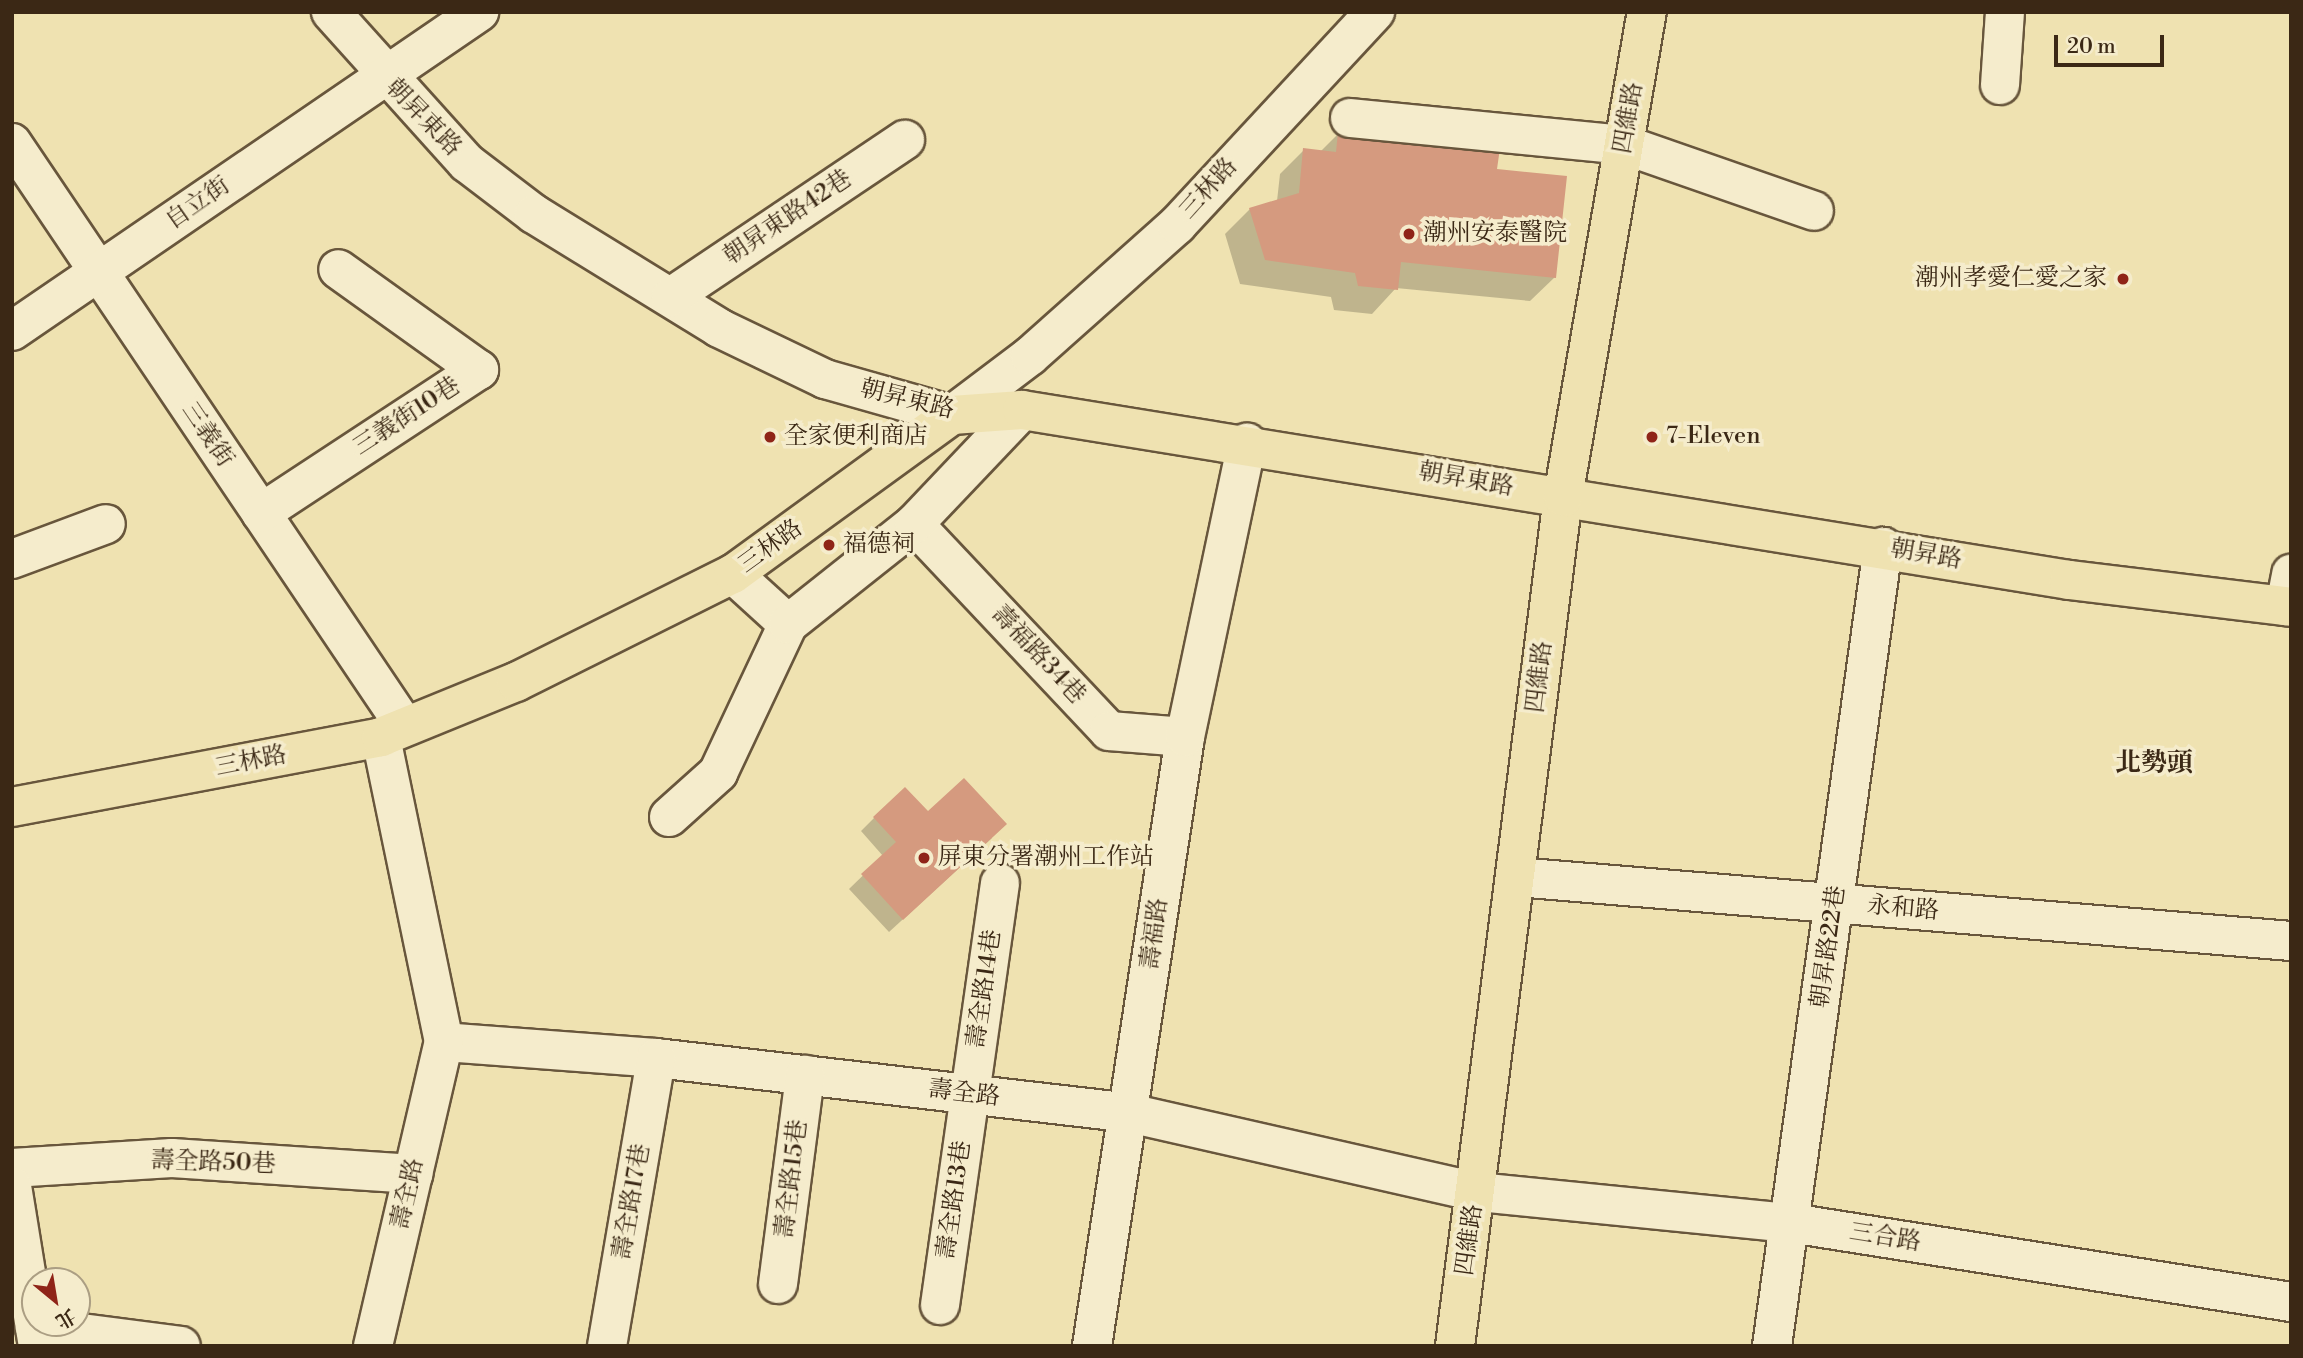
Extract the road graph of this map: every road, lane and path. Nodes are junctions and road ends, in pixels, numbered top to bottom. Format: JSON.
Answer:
{"nodes":[{"id":1,"x":331,"y":12,"type":"edge"},
{"id":2,"x":479,"y":12,"type":"edge"},
{"id":3,"x":1375,"y":12,"type":"edge"},
{"id":4,"x":1647,"y":12,"type":"edge"},
{"id":5,"x":2004,"y":12,"type":"edge"},
{"id":6,"x":1340,"y":29,"type":"edge"},
{"id":7,"x":382,"y":75,"type":"junction"},
{"id":8,"x":2000,"y":85,"type":"dead end"},
{"id":9,"x":1350,"y":118,"type":"dead end"},
{"id":10,"x":905,"y":140,"type":"dead end"},
{"id":11,"x":12,"y":143,"type":"edge"},
{"id":12,"x":1625,"y":145,"type":"junction"},
{"id":13,"x":1814,"y":211,"type":"dead end"},
{"id":14,"x":338,"y":269,"type":"dead end"},
{"id":15,"x":99,"y":274,"type":"junction"},
{"id":16,"x":671,"y":297,"type":"junction"},
{"id":17,"x":12,"y":331,"type":"edge"},
{"id":18,"x":1021,"y":410,"type":"junction"},
{"id":19,"x":952,"y":415,"type":"junction"},
{"id":20,"x":1247,"y":442,"type":"junction"},
{"id":21,"x":1563,"y":496,"type":"junction"},
{"id":22,"x":261,"y":513,"type":"junction"},
{"id":23,"x":106,"y":524,"type":"dead end"},
{"id":24,"x":914,"y":524,"type":"junction"},
{"id":25,"x":1883,"y":547,"type":"junction"},
{"id":26,"x":12,"y":559,"type":"edge"},
{"id":27,"x":733,"y":574,"type":"junction"},
{"id":28,"x":2289,"y":596,"type":"edge"},
{"id":29,"x":788,"y":624,"type":"junction"},
{"id":30,"x":392,"y":731,"type":"junction"},
{"id":31,"x":1185,"y":737,"type":"junction"},
{"id":32,"x":12,"y":807,"type":"edge"},
{"id":33,"x":669,"y":817,"type":"dead end"},
{"id":34,"x":1516,"y":877,"type":"junction"},
{"id":35,"x":1000,"y":883,"type":"dead end"},
{"id":36,"x":1835,"y":904,"type":"junction"},
{"id":37,"x":2291,"y":941,"type":"edge"},
{"id":38,"x":444,"y":1042,"type":"junction"},
{"id":39,"x":656,"y":1058,"type":"junction"},
{"id":40,"x":806,"y":1075,"type":"junction"},
{"id":41,"x":970,"y":1094,"type":"junction"},
{"id":42,"x":1129,"y":1113,"type":"junction"},
{"id":43,"x":12,"y":1168,"type":"edge"},
{"id":44,"x":413,"y":1174,"type":"junction"},
{"id":45,"x":12,"y":1186,"type":"edge"},
{"id":46,"x":1478,"y":1192,"type":"junction"},
{"id":47,"x":1791,"y":1223,"type":"junction"},
{"id":48,"x":26,"y":1267,"type":"edge"},
{"id":49,"x":778,"y":1284,"type":"dead end"},
{"id":50,"x":2291,"y":1302,"type":"edge"},
{"id":51,"x":940,"y":1306,"type":"dead end"},
{"id":52,"x":51,"y":1337,"type":"edge"},
{"id":53,"x":181,"y":1346,"type":"edge"},
{"id":54,"x":373,"y":1346,"type":"edge"},
{"id":55,"x":607,"y":1346,"type":"edge"},
{"id":56,"x":1092,"y":1346,"type":"edge"},
{"id":57,"x":1455,"y":1346,"type":"edge"},
{"id":58,"x":1772,"y":1346,"type":"edge"}],
"edges":[{"from":1,"to":7,"type":"street","name":"朝昇東路"},
{"from":2,"to":7,"type":"street","name":"自立街"},
{"from":3,"to":6,"type":"street","name":"三林路"},
{"from":4,"to":12,"type":"main road","name":"四維路"},
{"from":5,"to":8,"type":"street"},
{"from":6,"to":19,"type":"street","name":"三林路"},
{"from":7,"to":15,"type":"street","name":"自立街"},
{"from":7,"to":16,"type":"street","name":"朝昇東路"},
{"from":9,"to":12,"type":"street"},
{"from":10,"to":16,"type":"street","name":"朝昇東路42巷"},
{"from":11,"to":15,"type":"street","name":"三義街"},
{"from":12,"to":13,"type":"street"},
{"from":12,"to":21,"type":"main road","name":"四維路"},
{"from":14,"to":22,"type":"street","name":"三義街10巷"},
{"from":15,"to":17,"type":"street","name":"自立街"},
{"from":15,"to":22,"type":"street","name":"三義街"},
{"from":16,"to":19,"type":"street","name":"朝昇東路"},
{"from":18,"to":19,"type":"main road","name":"朝昇東路"},
{"from":18,"to":20,"type":"main road","name":"朝昇東路"},
{"from":18,"to":24,"type":"street"},
{"from":19,"to":27,"type":"main road","name":"三林路"},
{"from":20,"to":21,"type":"main road","name":"朝昇東路"},
{"from":20,"to":31,"type":"street","name":"壽福路"},
{"from":21,"to":25,"type":"main road","name":"朝昇路"},
{"from":21,"to":34,"type":"main road","name":"四維路"},
{"from":22,"to":30,"type":"street","name":"三義街"},
{"from":23,"to":26,"type":"street"},
{"from":24,"to":29,"type":"street"},
{"from":24,"to":31,"type":"street","name":"壽福路34巷"},
{"from":25,"to":28,"type":"main road","name":"朝昇路"},
{"from":25,"to":36,"type":"street","name":"朝昇路22巷"},
{"from":27,"to":29,"type":"street"},
{"from":27,"to":30,"type":"main road","name":"三林路"},
{"from":29,"to":33,"type":"street"},
{"from":30,"to":32,"type":"main road","name":"三林路"},
{"from":30,"to":38,"type":"street","name":"壽全路"},
{"from":31,"to":42,"type":"street","name":"壽福路"},
{"from":34,"to":36,"type":"street","name":"永和路"},
{"from":34,"to":46,"type":"main road","name":"四維路"},
{"from":35,"to":41,"type":"street","name":"壽全路14巷"},
{"from":36,"to":37,"type":"street","name":"永和路"},
{"from":36,"to":47,"type":"street","name":"朝昇路22巷"},
{"from":38,"to":39,"type":"street","name":"壽全路"},
{"from":38,"to":44,"type":"street","name":"壽全路"},
{"from":39,"to":40,"type":"street","name":"壽全路"},
{"from":39,"to":55,"type":"street","name":"壽全路17巷"},
{"from":40,"to":41,"type":"street","name":"壽全路"},
{"from":40,"to":49,"type":"street","name":"壽全路15巷"},
{"from":41,"to":42,"type":"street","name":"壽全路"},
{"from":41,"to":51,"type":"street","name":"壽全路13巷"},
{"from":42,"to":46,"type":"street","name":"壽全路"},
{"from":42,"to":56,"type":"street","name":"壽福路"},
{"from":43,"to":44,"type":"street","name":"壽全路50巷"},
{"from":44,"to":54,"type":"street","name":"壽全路"},
{"from":45,"to":48,"type":"street"},
{"from":46,"to":47,"type":"street","name":"三合路"},
{"from":46,"to":57,"type":"main road","name":"四維路"},
{"from":47,"to":50,"type":"street","name":"三合路"},
{"from":47,"to":58,"type":"street","name":"朝昇路22巷"},
{"from":52,"to":53,"type":"street"}]}
